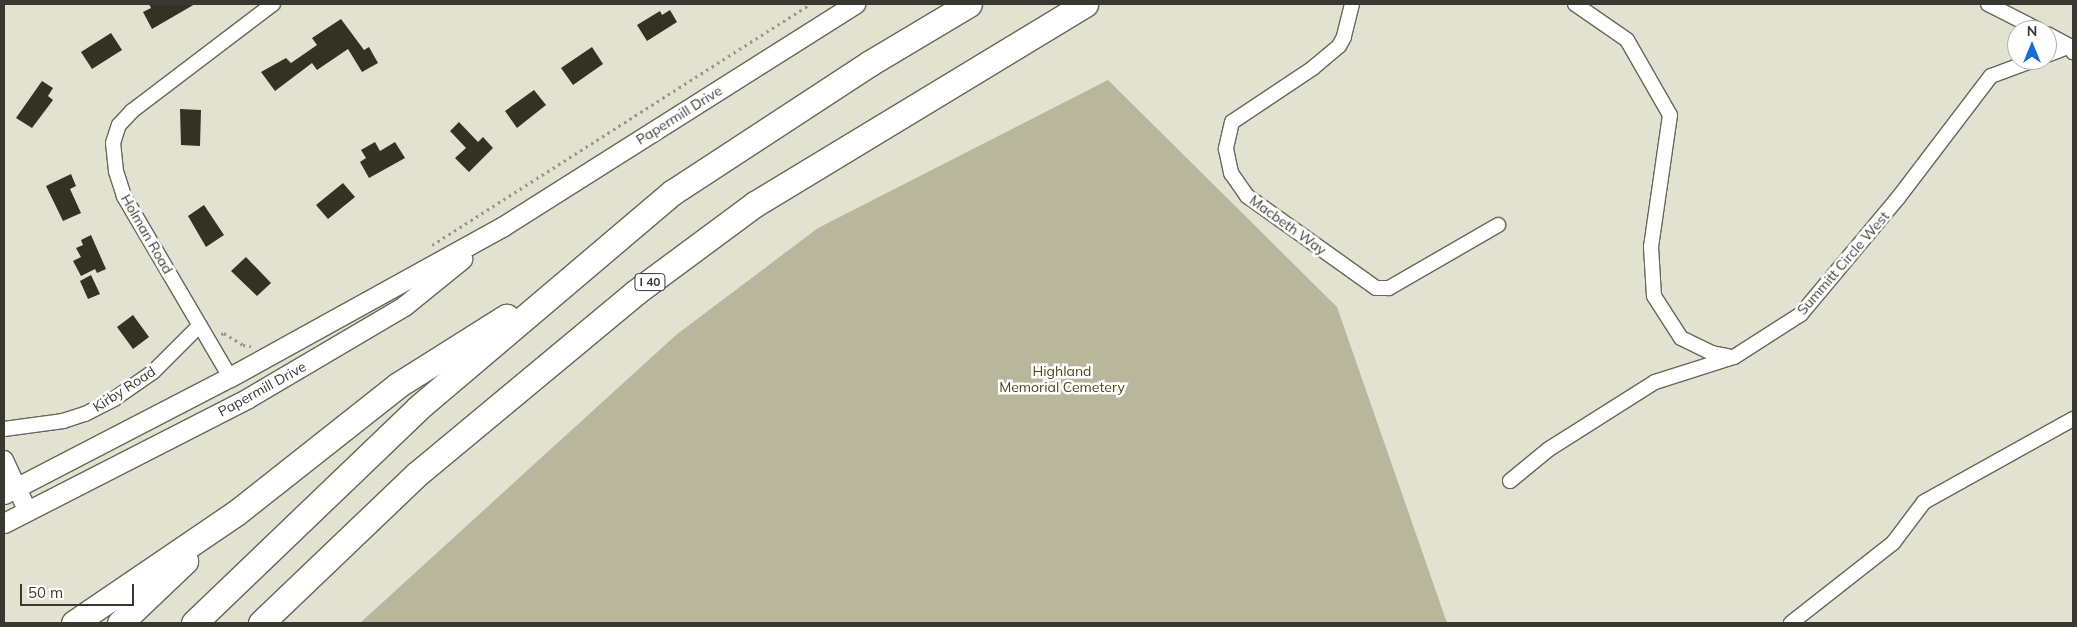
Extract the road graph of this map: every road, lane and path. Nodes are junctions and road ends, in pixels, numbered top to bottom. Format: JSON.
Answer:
{"nodes":[{"id":1,"x":273,"y":4,"type":"edge"},
{"id":2,"x":811,"y":4,"type":"edge"},
{"id":3,"x":855,"y":4,"type":"edge"},
{"id":4,"x":969,"y":4,"type":"edge"},
{"id":5,"x":1085,"y":4,"type":"edge"},
{"id":6,"x":1352,"y":4,"type":"edge"},
{"id":7,"x":1575,"y":4,"type":"edge"},
{"id":8,"x":1988,"y":4,"type":"edge"},
{"id":9,"x":2019,"y":20,"type":"edge"},
{"id":10,"x":2057,"y":40,"type":"edge"},
{"id":11,"x":2072,"y":49,"type":"edge"},
{"id":12,"x":2057,"y":53,"type":"edge"},
{"id":13,"x":2007,"y":70,"type":"edge"},
{"id":14,"x":1498,"y":225,"type":"dead end"},
{"id":15,"x":502,"y":227,"type":"junction"},
{"id":16,"x":423,"y":250,"type":"dead end"},
{"id":17,"x":581,"y":270,"type":"junction"},
{"id":18,"x":200,"y":325,"type":"junction"},
{"id":19,"x":210,"y":342,"type":"junction"},
{"id":20,"x":256,"y":346,"type":"dead end"},
{"id":21,"x":1734,"y":357,"type":"junction"},
{"id":22,"x":230,"y":377,"type":"junction"},
{"id":23,"x":2073,"y":419,"type":"edge"},
{"id":24,"x":4,"y":429,"type":"edge"},
{"id":25,"x":4,"y":460,"type":"edge"},
{"id":26,"x":1510,"y":481,"type":"dead end"},
{"id":27,"x":10,"y":491,"type":"edge"},
{"id":28,"x":28,"y":512,"type":"junction"},
{"id":29,"x":236,"y":513,"type":"junction"},
{"id":30,"x":4,"y":523,"type":"edge"},
{"id":31,"x":74,"y":623,"type":"edge"},
{"id":32,"x":120,"y":623,"type":"edge"},
{"id":33,"x":194,"y":623,"type":"edge"},
{"id":34,"x":261,"y":623,"type":"edge"},
{"id":35,"x":1791,"y":623,"type":"edge"}],
"edges":[{"from":1,"to":18,"type":"street","name":"Holman Road"},
{"from":2,"to":16,"type":"path"},
{"from":3,"to":15,"type":"main road","name":"Papermill Drive"},
{"from":4,"to":17,"type":"highway"},
{"from":5,"to":34,"type":"highway","number":"I 40"},
{"from":6,"to":14,"type":"street","name":"Macbeth Way"},
{"from":7,"to":21,"type":"street"},
{"from":8,"to":9,"type":"street"},
{"from":10,"to":11,"type":"street"},
{"from":11,"to":12,"type":"street"},
{"from":13,"to":21,"type":"street","name":"Summitt Circle West"},
{"from":15,"to":22,"type":"main road","name":"Papermill Drive"},
{"from":15,"to":28,"type":"main road","name":"Papermill Drive"},
{"from":17,"to":29,"type":"highway"},
{"from":17,"to":33,"type":"highway"},
{"from":18,"to":19,"type":"street","name":"Holman Road"},
{"from":18,"to":24,"type":"street","name":"Kirby Road"},
{"from":19,"to":20,"type":"path"},
{"from":19,"to":22,"type":"street","name":"Holman Road"},
{"from":21,"to":26,"type":"street","name":"Summitt Circle West"},
{"from":22,"to":27,"type":"main road","name":"Papermill Drive"},
{"from":23,"to":35,"type":"street"},
{"from":25,"to":27,"type":"street"},
{"from":27,"to":28,"type":"street"},
{"from":28,"to":30,"type":"main road","name":"Papermill Drive"},
{"from":29,"to":31,"type":"highway"},
{"from":29,"to":32,"type":"highway"}]}
